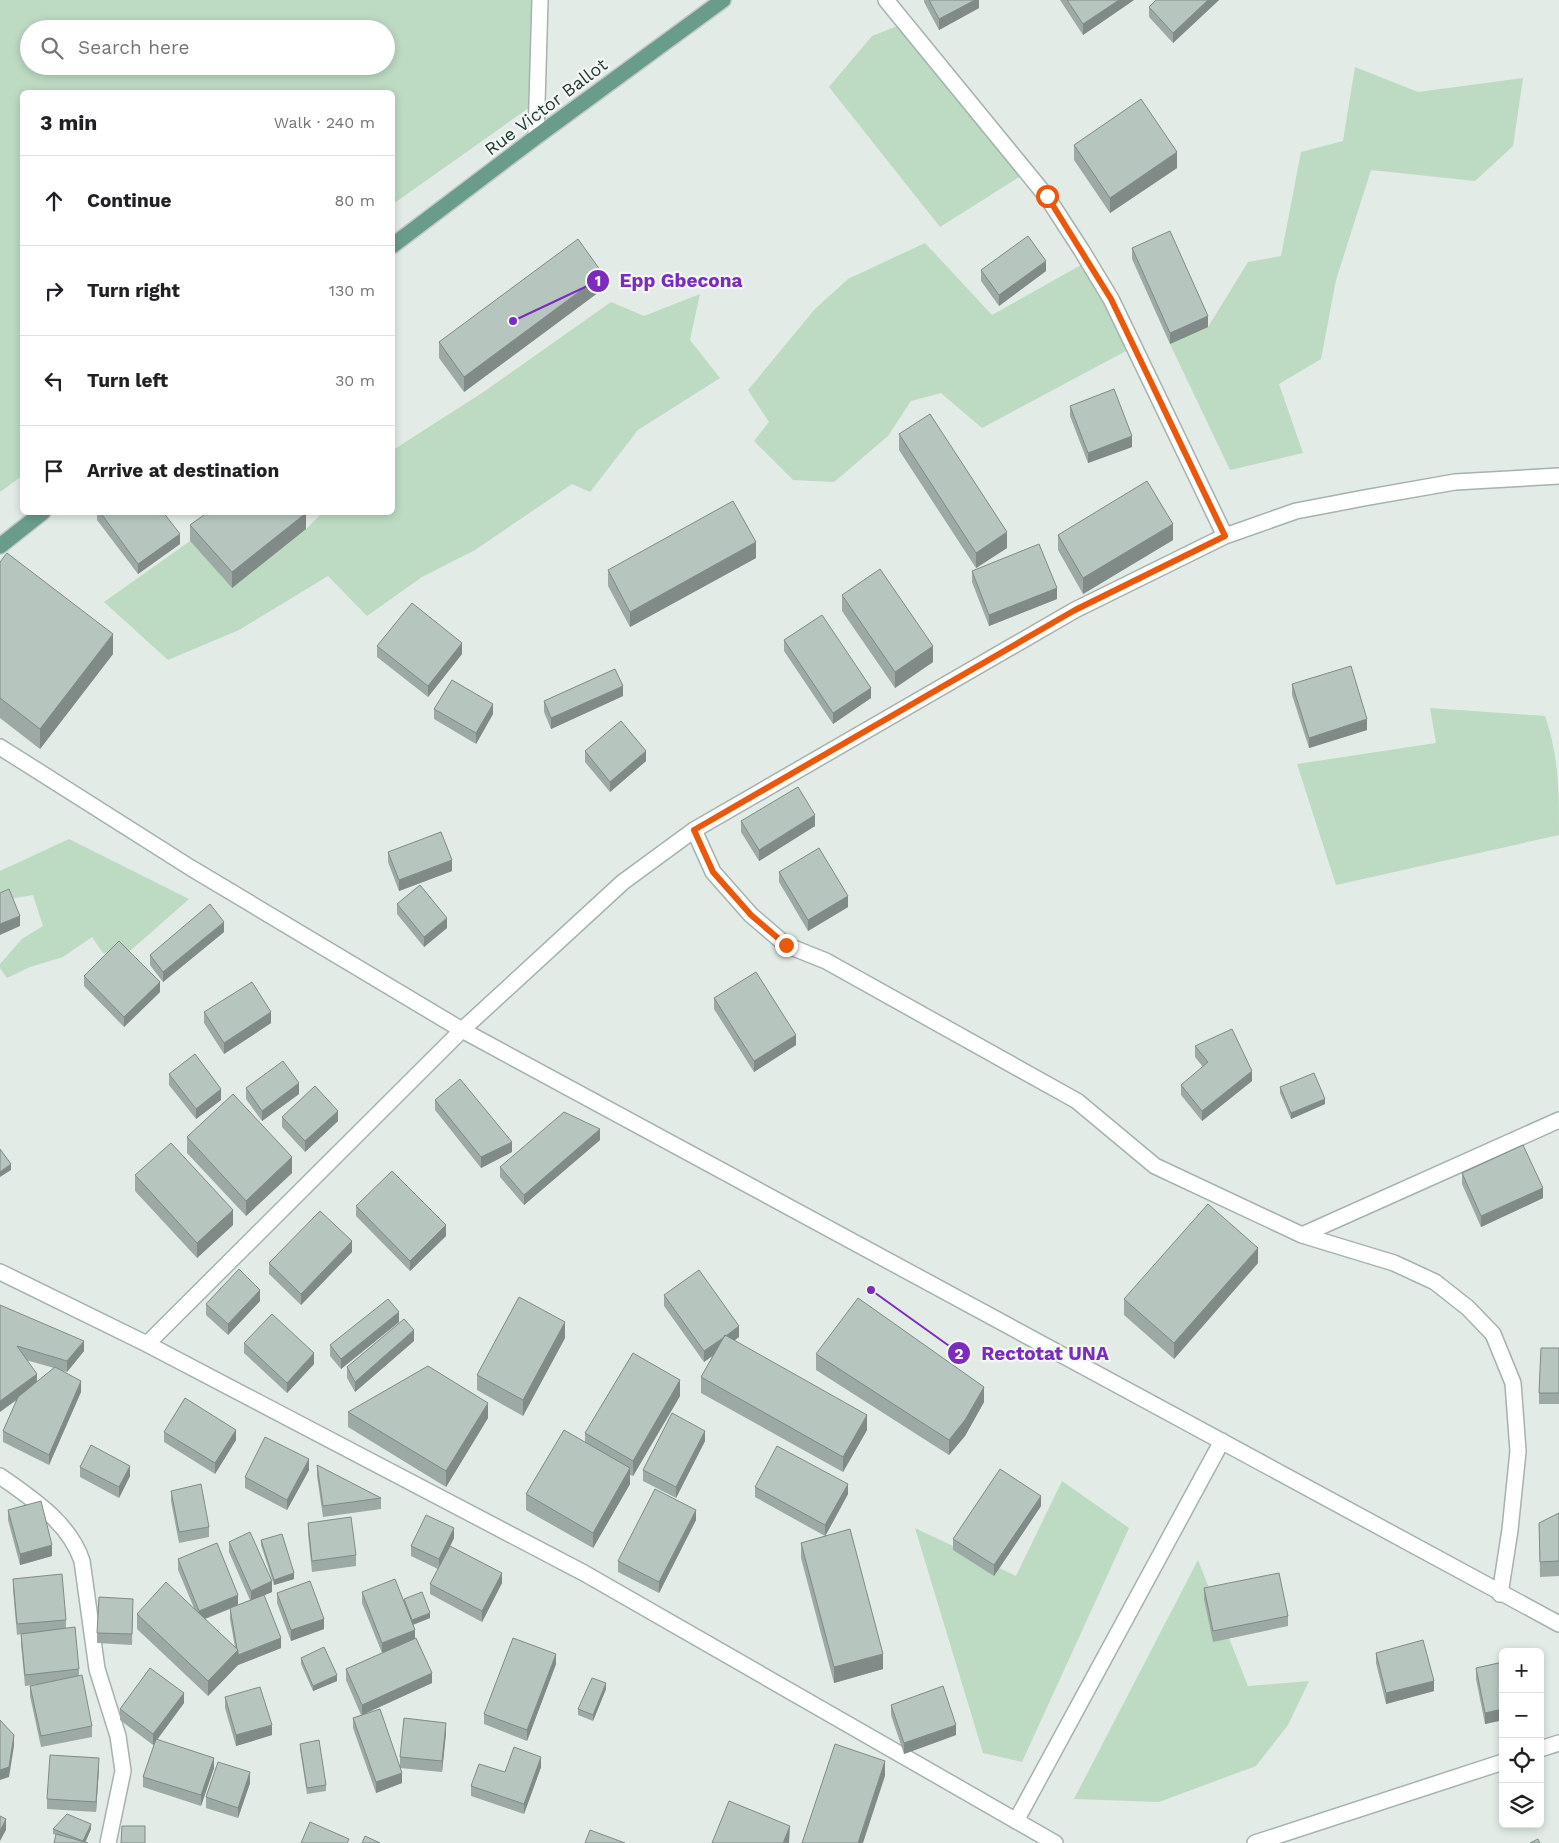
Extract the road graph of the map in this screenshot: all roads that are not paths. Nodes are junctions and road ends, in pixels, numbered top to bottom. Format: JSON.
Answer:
{"nodes":[{"id":1,"x":540,"y":0,"type":"edge"},
{"id":2,"x":723,"y":0,"type":"edge"},
{"id":3,"x":886,"y":0,"type":"edge"},
{"id":4,"x":536,"y":137,"type":"junction"},
{"id":5,"x":395,"y":244,"type":"edge"},
{"id":6,"x":1559,"y":476,"type":"edge"},
{"id":7,"x":39,"y":515,"type":"edge"},
{"id":8,"x":1225,"y":536,"type":"junction"},
{"id":9,"x":0,"y":546,"type":"edge"},
{"id":10,"x":0,"y":747,"type":"edge"},
{"id":11,"x":694,"y":830,"type":"junction"},
{"id":12,"x":462,"y":1030,"type":"junction"},
{"id":13,"x":1559,"y":1120,"type":"edge"},
{"id":14,"x":1302,"y":1236,"type":"junction"},
{"id":15,"x":0,"y":1272,"type":"edge"},
{"id":16,"x":147,"y":1344,"type":"junction"},
{"id":17,"x":1222,"y":1441,"type":"junction"},
{"id":18,"x":0,"y":1476,"type":"edge"},
{"id":19,"x":1500,"y":1594,"type":"junction"},
{"id":20,"x":1559,"y":1624,"type":"edge"},
{"id":21,"x":1559,"y":1743,"type":"edge"},
{"id":22,"x":1544,"y":1748,"type":"edge"},
{"id":23,"x":1499,"y":1763,"type":"edge"},
{"id":24,"x":1016,"y":1821,"type":"junction"},
{"id":25,"x":108,"y":1843,"type":"edge"},
{"id":26,"x":1054,"y":1843,"type":"edge"},
{"id":27,"x":1255,"y":1843,"type":"edge"}],
"edges":[{"from":1,"to":4,"type":"street"},
{"from":2,"to":4,"type":"main road","name":"Rue Victor Ballot"},
{"from":3,"to":8,"type":"street"},
{"from":4,"to":5,"type":"main road","name":"Rue Victor Ballot"},
{"from":6,"to":8,"type":"street"},
{"from":7,"to":9,"type":"main road"},
{"from":8,"to":11,"type":"street"},
{"from":10,"to":12,"type":"street"},
{"from":11,"to":12,"type":"street"},
{"from":11,"to":14,"type":"street"},
{"from":12,"to":16,"type":"street"},
{"from":12,"to":17,"type":"street"},
{"from":13,"to":14,"type":"street"},
{"from":14,"to":19,"type":"street"},
{"from":15,"to":16,"type":"street"},
{"from":16,"to":24,"type":"street"},
{"from":17,"to":19,"type":"street"},
{"from":17,"to":24,"type":"street"},
{"from":18,"to":25,"type":"street"},
{"from":19,"to":20,"type":"street"},
{"from":21,"to":22,"type":"street"},
{"from":23,"to":27,"type":"street"},
{"from":24,"to":26,"type":"street"}]}
